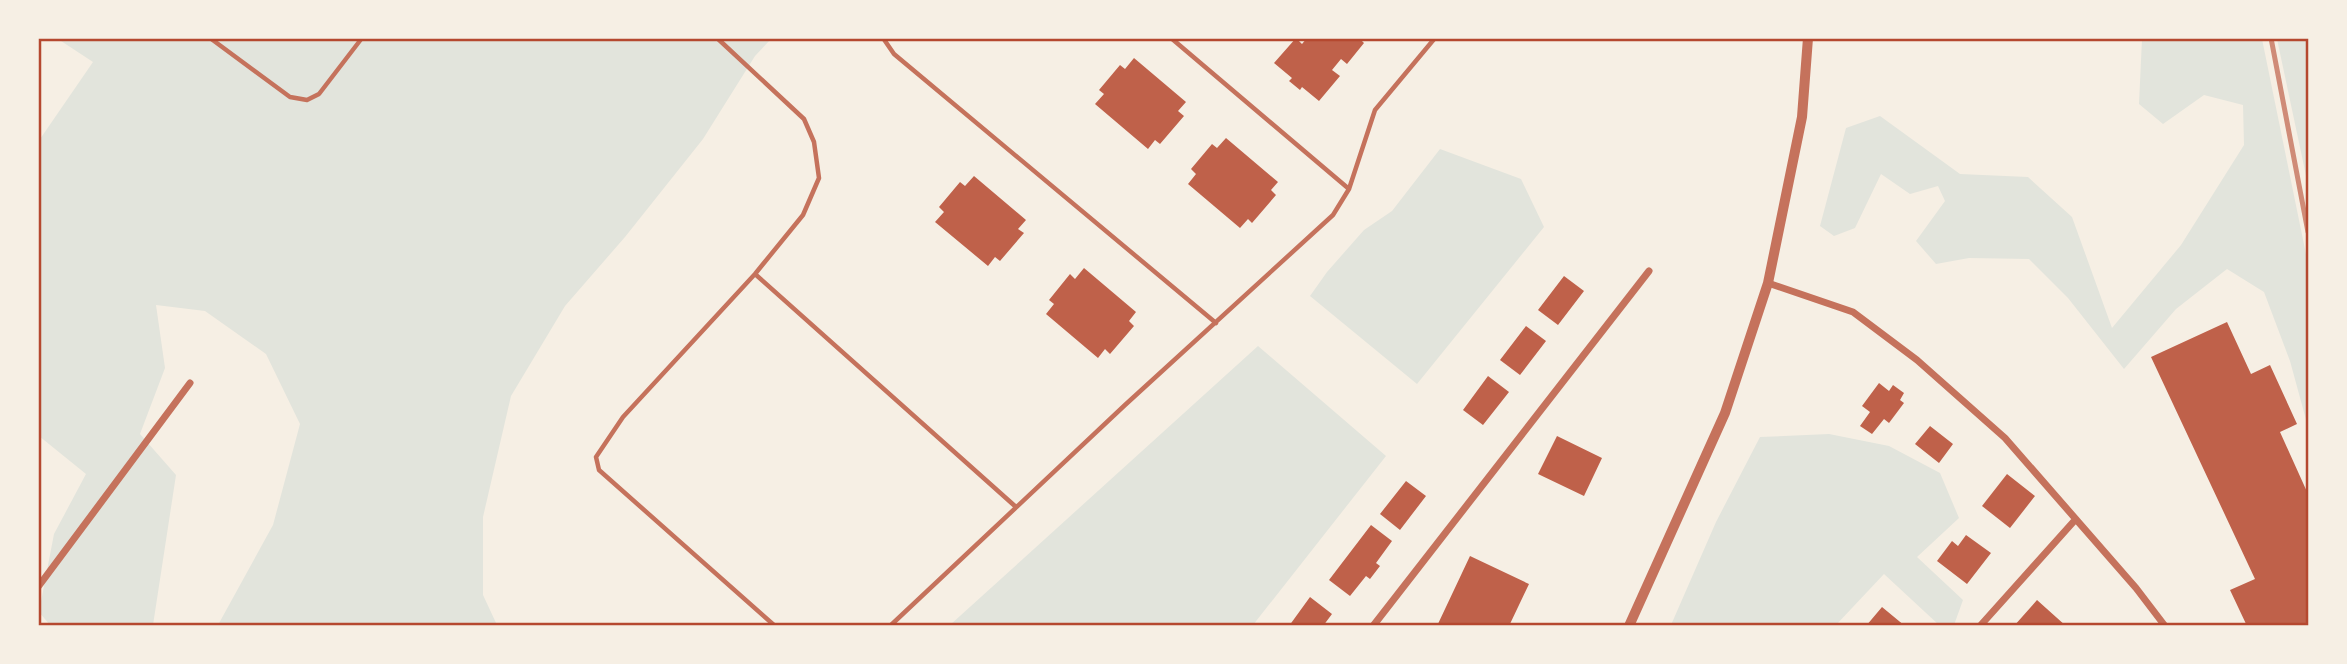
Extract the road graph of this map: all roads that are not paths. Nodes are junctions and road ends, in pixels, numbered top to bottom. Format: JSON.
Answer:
{"nodes":[{"id":1,"x":210,"y":38,"type":"edge"},
{"id":2,"x":362,"y":38,"type":"edge"},
{"id":3,"x":718,"y":38,"type":"edge"},
{"id":4,"x":883,"y":38,"type":"edge"},
{"id":5,"x":1171,"y":38,"type":"edge"},
{"id":6,"x":1435,"y":38,"type":"edge"},
{"id":7,"x":1808,"y":38,"type":"edge"},
{"id":8,"x":1349,"y":189,"type":"junction"},
{"id":9,"x":1649,"y":271,"type":"dead end"},
{"id":10,"x":755,"y":274,"type":"junction"},
{"id":11,"x":1768,"y":283,"type":"junction"},
{"id":12,"x":1216,"y":323,"type":"junction"},
{"id":13,"x":190,"y":383,"type":"dead end"},
{"id":14,"x":1016,"y":507,"type":"junction"},
{"id":15,"x":2075,"y":520,"type":"junction"},
{"id":16,"x":38,"y":587,"type":"edge"},
{"id":17,"x":775,"y":625,"type":"edge"},
{"id":18,"x":890,"y":625,"type":"edge"},
{"id":19,"x":1373,"y":625,"type":"edge"},
{"id":20,"x":1629,"y":625,"type":"edge"},
{"id":21,"x":1980,"y":625,"type":"edge"},
{"id":22,"x":2165,"y":625,"type":"edge"}],
"edges":[{"from":1,"to":2,"type":"lane"},
{"from":3,"to":10,"type":"lane"},
{"from":4,"to":12,"type":"lane"},
{"from":5,"to":8,"type":"lane"},
{"from":6,"to":8,"type":"lane"},
{"from":7,"to":11,"type":"street"},
{"from":8,"to":12,"type":"lane"},
{"from":9,"to":19,"type":"street"},
{"from":10,"to":14,"type":"lane"},
{"from":10,"to":17,"type":"lane"},
{"from":11,"to":15,"type":"street"},
{"from":11,"to":20,"type":"street"},
{"from":12,"to":14,"type":"lane"},
{"from":13,"to":16,"type":"street"},
{"from":14,"to":18,"type":"lane"},
{"from":15,"to":21,"type":"street"},
{"from":15,"to":22,"type":"street"}]}
